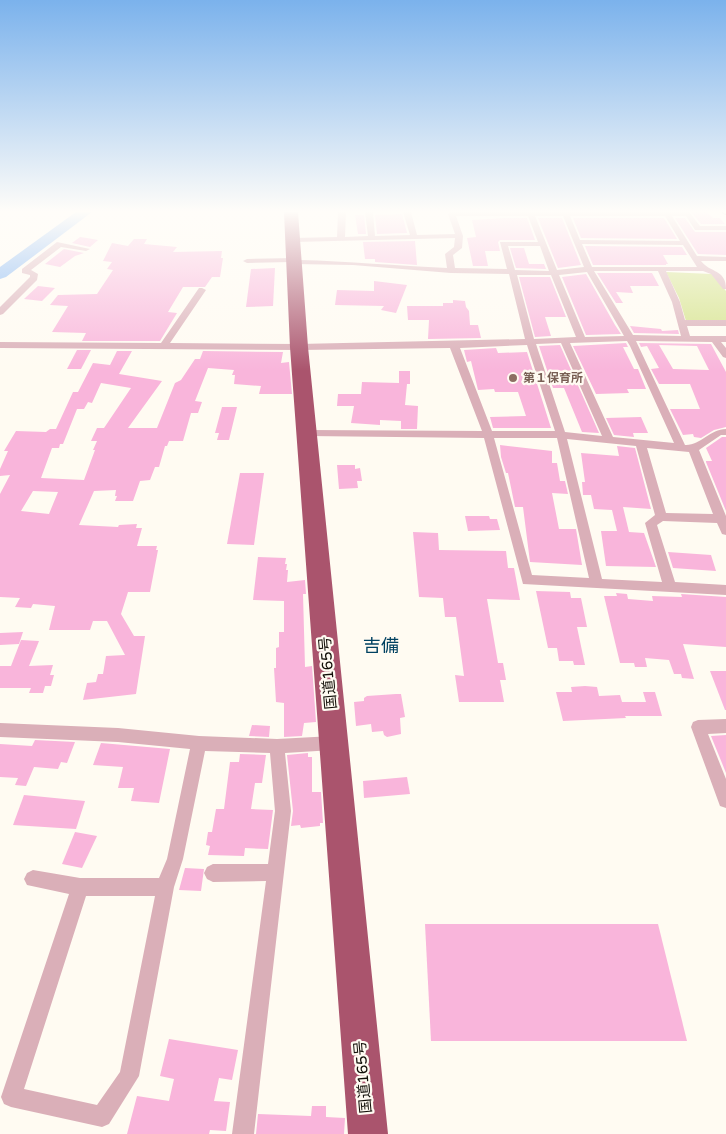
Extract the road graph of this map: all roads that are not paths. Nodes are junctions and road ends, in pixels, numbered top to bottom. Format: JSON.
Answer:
{"nodes":[{"id":1,"x":34,"y":265,"type":"edge"},
{"id":2,"x":295,"y":265,"type":"edge"},
{"id":3,"x":365,"y":265,"type":"edge"},
{"id":4,"x":451,"y":265,"type":"edge"},
{"id":5,"x":510,"y":265,"type":"edge"},
{"id":6,"x":550,"y":265,"type":"edge"},
{"id":7,"x":587,"y":265,"type":"edge"},
{"id":8,"x":700,"y":265,"type":"edge"},
{"id":9,"x":660,"y":268,"type":"junction"},
{"id":10,"x":589,"y":269,"type":"junction"},
{"id":11,"x":703,"y":269,"type":"junction"},
{"id":12,"x":452,"y":271,"type":"junction"},
{"id":13,"x":512,"y":272,"type":"junction"},
{"id":14,"x":553,"y":273,"type":"junction"},
{"id":15,"x":726,"y":287,"type":"edge"},
{"id":16,"x":202,"y":290,"type":"dead end"},
{"id":17,"x":0,"y":312,"type":"edge"},
{"id":18,"x":683,"y":323,"type":"junction"},
{"id":19,"x":726,"y":323,"type":"edge"},
{"id":20,"x":630,"y":338,"type":"junction"},
{"id":21,"x":581,"y":339,"type":"junction"},
{"id":22,"x":686,"y":339,"type":"junction"},
{"id":23,"x":715,"y":339,"type":"junction"},
{"id":24,"x":726,"y":339,"type":"edge"},
{"id":25,"x":564,"y":340,"type":"junction"},
{"id":26,"x":530,"y":341,"type":"junction"},
{"id":27,"x":0,"y":345,"type":"edge"},
{"id":28,"x":164,"y":345,"type":"junction"},
{"id":29,"x":454,"y":345,"type":"junction"},
{"id":30,"x":299,"y":347,"type":"junction"},
{"id":31,"x":726,"y":355,"type":"edge"},
{"id":32,"x":726,"y":432,"type":"edge"},
{"id":33,"x":308,"y":433,"type":"junction"},
{"id":34,"x":488,"y":434,"type":"junction"},
{"id":35,"x":561,"y":435,"type":"junction"},
{"id":36,"x":610,"y":442,"type":"junction"},
{"id":37,"x":640,"y":443,"type":"junction"},
{"id":38,"x":680,"y":446,"type":"junction"},
{"id":39,"x":693,"y":448,"type":"junction"},
{"id":40,"x":661,"y":517,"type":"junction"},
{"id":41,"x":720,"y":519,"type":"junction"},
{"id":42,"x":726,"y":532,"type":"edge"},
{"id":43,"x":597,"y":584,"type":"junction"},
{"id":44,"x":670,"y":588,"type":"junction"},
{"id":45,"x":726,"y":590,"type":"edge"},
{"id":46,"x":726,"y":726,"type":"edge"},
{"id":47,"x":0,"y":730,"type":"edge"},
{"id":48,"x":199,"y":742,"type":"junction"},
{"id":49,"x":333,"y":742,"type":"junction"},
{"id":50,"x":277,"y":746,"type":"junction"},
{"id":51,"x":726,"y":800,"type":"edge"},
{"id":52,"x":275,"y":872,"type":"junction"},
{"id":53,"x":213,"y":873,"type":"dead end"},
{"id":54,"x":33,"y":879,"type":"dead end"},
{"id":55,"x":80,"y":887,"type":"junction"},
{"id":56,"x":165,"y":887,"type":"junction"},
{"id":57,"x":243,"y":1134,"type":"edge"},
{"id":58,"x":368,"y":1134,"type":"edge"}],
"edges":[{"from":1,"to":17,"type":"street"},
{"from":2,"to":30,"type":"highway","name":"国道165号"},
{"from":3,"to":12,"type":"street"},
{"from":4,"to":12,"type":"street"},
{"from":5,"to":13,"type":"street"},
{"from":6,"to":14,"type":"street"},
{"from":7,"to":10,"type":"street"},
{"from":8,"to":11,"type":"street"},
{"from":9,"to":10,"type":"street"},
{"from":9,"to":11,"type":"street"},
{"from":9,"to":18,"type":"street"},
{"from":10,"to":14,"type":"street"},
{"from":10,"to":20,"type":"street"},
{"from":11,"to":15,"type":"street"},
{"from":12,"to":13,"type":"street"},
{"from":13,"to":14,"type":"street"},
{"from":13,"to":26,"type":"street"},
{"from":14,"to":21,"type":"street"},
{"from":16,"to":28,"type":"street"},
{"from":18,"to":19,"type":"street"},
{"from":18,"to":22,"type":"street"},
{"from":20,"to":21,"type":"street"},
{"from":20,"to":22,"type":"street"},
{"from":20,"to":38,"type":"street"},
{"from":21,"to":25,"type":"street"},
{"from":22,"to":23,"type":"street"},
{"from":23,"to":24,"type":"street"},
{"from":23,"to":31,"type":"street"},
{"from":25,"to":26,"type":"street"},
{"from":25,"to":36,"type":"street"},
{"from":26,"to":29,"type":"street"},
{"from":26,"to":35,"type":"street"},
{"from":27,"to":28,"type":"street"},
{"from":28,"to":30,"type":"street"},
{"from":29,"to":30,"type":"street"},
{"from":29,"to":34,"type":"street"},
{"from":30,"to":33,"type":"highway","name":"国道165号"},
{"from":32,"to":39,"type":"street"},
{"from":33,"to":34,"type":"street"},
{"from":33,"to":49,"type":"highway","name":"国道165号"},
{"from":34,"to":35,"type":"street"},
{"from":34,"to":43,"type":"street"},
{"from":35,"to":36,"type":"street"},
{"from":35,"to":43,"type":"street"},
{"from":36,"to":37,"type":"street"},
{"from":37,"to":38,"type":"street"},
{"from":37,"to":40,"type":"street"},
{"from":38,"to":39,"type":"street"},
{"from":39,"to":41,"type":"street"},
{"from":40,"to":41,"type":"street"},
{"from":40,"to":44,"type":"street"},
{"from":41,"to":42,"type":"street"},
{"from":43,"to":44,"type":"street"},
{"from":44,"to":45,"type":"street"},
{"from":46,"to":51,"type":"street"},
{"from":47,"to":48,"type":"street"},
{"from":48,"to":50,"type":"street"},
{"from":48,"to":56,"type":"street"},
{"from":49,"to":50,"type":"street"},
{"from":49,"to":58,"type":"highway","name":"国道165号"},
{"from":50,"to":52,"type":"street"},
{"from":52,"to":53,"type":"street"},
{"from":52,"to":57,"type":"street"},
{"from":54,"to":55,"type":"street"},
{"from":55,"to":56,"type":"street"},
{"from":55,"to":56,"type":"street"}]}
